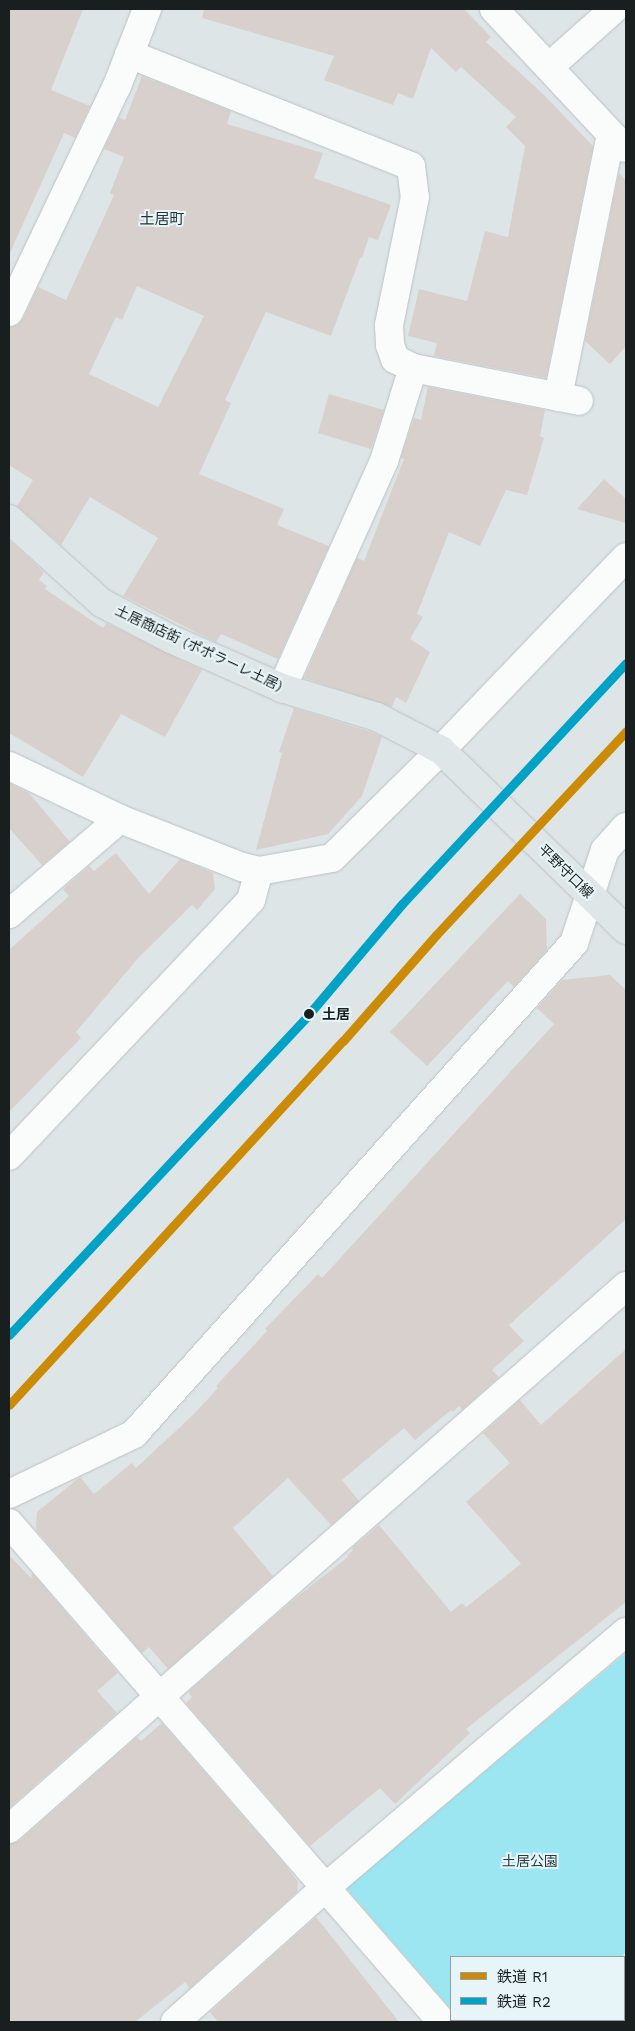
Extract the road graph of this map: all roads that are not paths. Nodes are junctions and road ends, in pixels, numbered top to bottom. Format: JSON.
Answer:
{"nodes":[{"id":1,"x":146,"y":9,"type":"edge"},
{"id":2,"x":494,"y":9,"type":"edge"},
{"id":3,"x":614,"y":9,"type":"edge"},
{"id":4,"x":129,"y":54,"type":"junction"},
{"id":5,"x":549,"y":67,"type":"junction"},
{"id":6,"x":618,"y":143,"type":"edge"},
{"id":7,"x":9,"y":312,"type":"edge"},
{"id":8,"x":413,"y":368,"type":"junction"},
{"id":9,"x":9,"y":519,"type":"edge"},
{"id":10,"x":626,"y":557,"type":"edge"},
{"id":11,"x":282,"y":688,"type":"junction"},
{"id":12,"x":441,"y":750,"type":"junction"},
{"id":13,"x":9,"y":766,"type":"edge"},
{"id":14,"x":120,"y":819,"type":"junction"},
{"id":15,"x":626,"y":827,"type":"edge"},
{"id":16,"x":259,"y":871,"type":"junction"},
{"id":17,"x":590,"y":894,"type":"junction"},
{"id":18,"x":9,"y":914,"type":"edge"},
{"id":19,"x":626,"y":930,"type":"edge"},
{"id":20,"x":9,"y":1156,"type":"edge"},
{"id":21,"x":626,"y":1286,"type":"edge"},
{"id":22,"x":9,"y":1494,"type":"edge"},
{"id":23,"x":9,"y":1523,"type":"edge"},
{"id":24,"x":626,"y":1632,"type":"edge"},
{"id":25,"x":160,"y":1695,"type":"junction"},
{"id":26,"x":9,"y":1829,"type":"edge"},
{"id":27,"x":325,"y":1888,"type":"junction"},
{"id":28,"x":175,"y":2022,"type":"edge"},
{"id":29,"x":442,"y":2022,"type":"edge"}],
"edges":[{"from":1,"to":4,"type":"street"},
{"from":2,"to":5,"type":"street"},
{"from":3,"to":5,"type":"street"},
{"from":4,"to":7,"type":"street"},
{"from":4,"to":8,"type":"street"},
{"from":5,"to":6,"type":"street"},
{"from":6,"to":8,"type":"street"},
{"from":8,"to":11,"type":"street"},
{"from":9,"to":11,"type":"main road","name":"土居商店街 (ポポラーレ土居)"},
{"from":10,"to":12,"type":"street"},
{"from":11,"to":12,"type":"main road","name":"土居商店街 (ポポラーレ土居)"},
{"from":12,"to":16,"type":"street"},
{"from":12,"to":17,"type":"main road","name":"平野守口線"},
{"from":13,"to":14,"type":"street"},
{"from":14,"to":16,"type":"street"},
{"from":14,"to":18,"type":"street"},
{"from":15,"to":17,"type":"street"},
{"from":16,"to":20,"type":"street"},
{"from":17,"to":19,"type":"main road","name":"平野守口線"},
{"from":17,"to":22,"type":"street"},
{"from":21,"to":25,"type":"street"},
{"from":23,"to":25,"type":"street"},
{"from":24,"to":27,"type":"street"},
{"from":25,"to":26,"type":"street"},
{"from":25,"to":27,"type":"street"},
{"from":27,"to":28,"type":"street"},
{"from":27,"to":29,"type":"street"}]}
